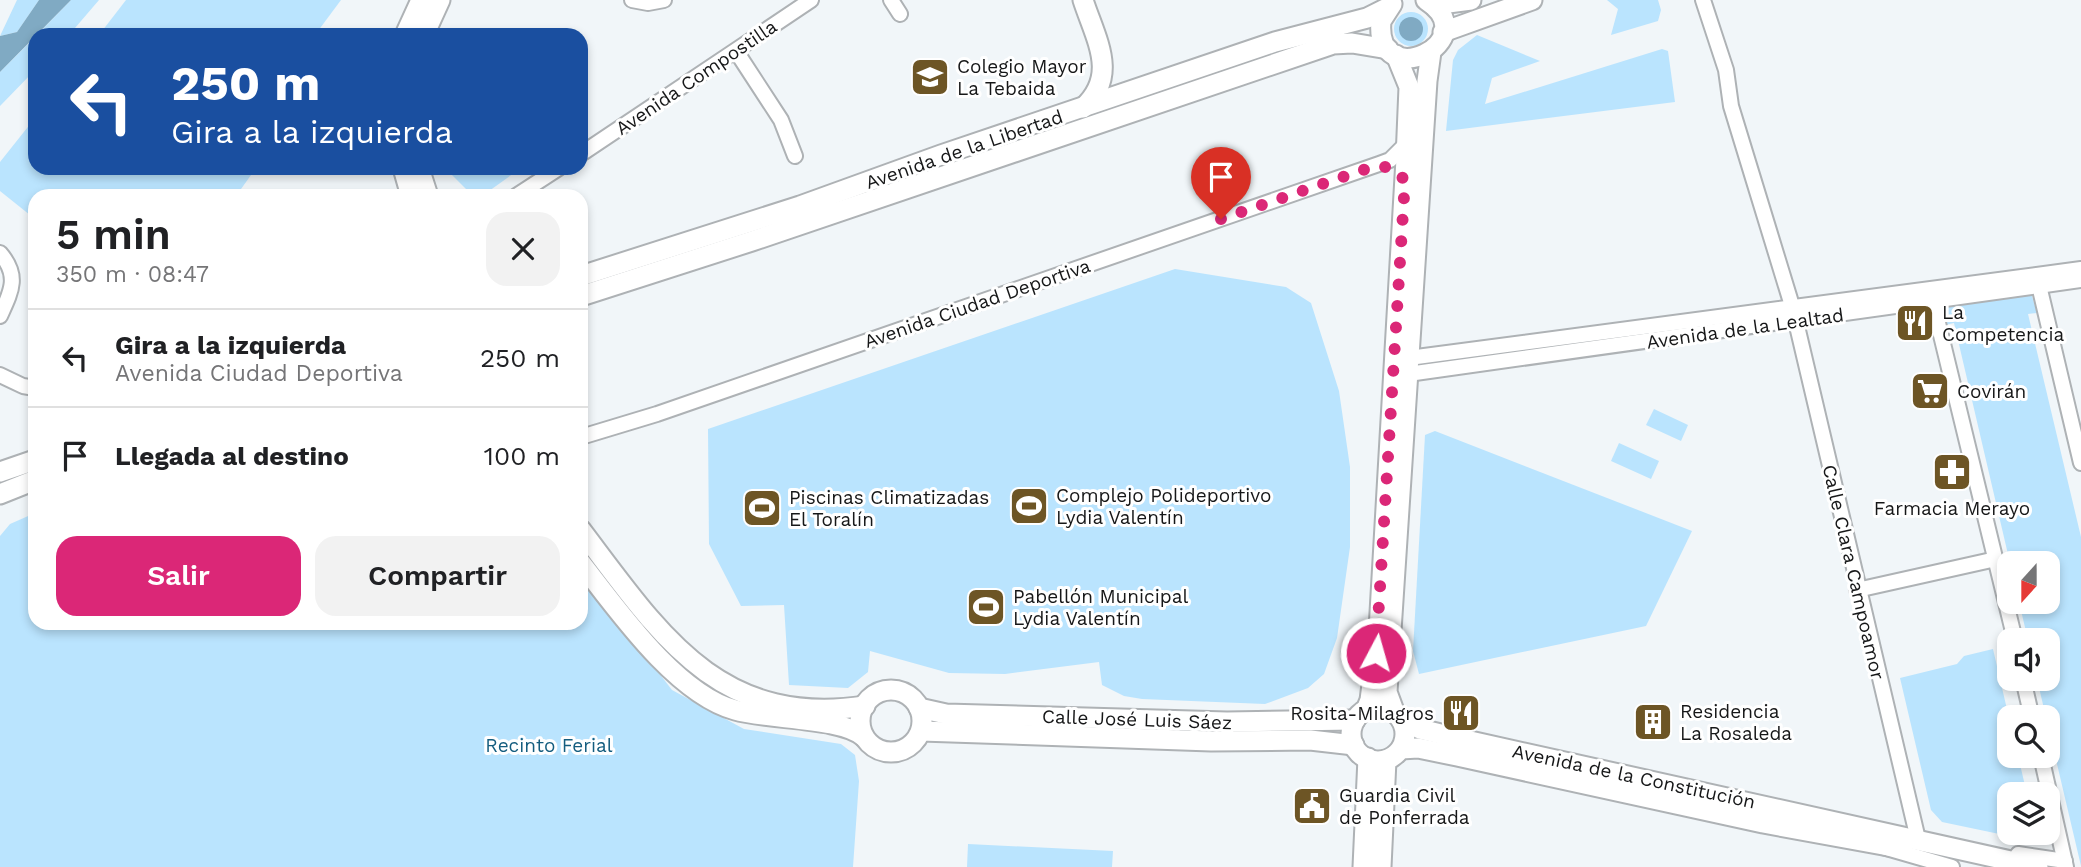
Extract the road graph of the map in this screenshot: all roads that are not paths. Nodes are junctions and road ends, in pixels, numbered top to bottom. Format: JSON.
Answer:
{"nodes":[{"id":1,"x":421,"y":0,"type":"edge"},
{"id":2,"x":440,"y":0,"type":"edge"},
{"id":3,"x":632,"y":0,"type":"edge"},
{"id":4,"x":664,"y":0,"type":"edge"},
{"id":5,"x":811,"y":0,"type":"edge"},
{"id":6,"x":891,"y":0,"type":"edge"},
{"id":7,"x":1083,"y":0,"type":"edge"},
{"id":8,"x":1471,"y":0,"type":"edge"},
{"id":9,"x":1532,"y":0,"type":"edge"},
{"id":10,"x":1703,"y":0,"type":"edge"},
{"id":11,"x":1395,"y":2,"type":"edge"},
{"id":12,"x":1429,"y":3,"type":"edge"},
{"id":13,"x":900,"y":14,"type":"dead end"},
{"id":14,"x":408,"y":28,"type":"edge"},
{"id":15,"x":427,"y":28,"type":"edge"},
{"id":16,"x":1443,"y":32,"type":"junction"},
{"id":17,"x":736,"y":51,"type":"junction"},
{"id":18,"x":1392,"y":52,"type":"junction"},
{"id":19,"x":1432,"y":52,"type":"junction"},
{"id":20,"x":1105,"y":69,"type":"junction"},
{"id":21,"x":1153,"y":84,"type":"junction"},
{"id":22,"x":1082,"y":109,"type":"junction"},
{"id":23,"x":1407,"y":143,"type":"junction"},
{"id":24,"x":588,"y":149,"type":"edge"},
{"id":25,"x":795,"y":156,"type":"dead end"},
{"id":26,"x":933,"y":158,"type":"junction"},
{"id":27,"x":1372,"y":167,"type":"junction"},
{"id":28,"x":548,"y":175,"type":"edge"},
{"id":29,"x":939,"y":178,"type":"junction"},
{"id":30,"x":1405,"y":180,"type":"junction"},
{"id":31,"x":527,"y":189,"type":"edge"},
{"id":32,"x":0,"y":253,"type":"edge"},
{"id":33,"x":2081,"y":268,"type":"edge"},
{"id":34,"x":588,"y":273,"type":"edge"},
{"id":35,"x":2038,"y":280,"type":"junction"},
{"id":36,"x":2081,"y":280,"type":"edge"},
{"id":37,"x":588,"y":294,"type":"edge"},
{"id":38,"x":1931,"y":295,"type":"junction"},
{"id":39,"x":1794,"y":315,"type":"junction"},
{"id":40,"x":0,"y":316,"type":"edge"},
{"id":41,"x":1409,"y":366,"type":"junction"},
{"id":42,"x":0,"y":375,"type":"edge"},
{"id":43,"x":28,"y":387,"type":"edge"},
{"id":44,"x":588,"y":435,"type":"edge"},
{"id":45,"x":28,"y":462,"type":"edge"},
{"id":46,"x":2081,"y":463,"type":"edge"},
{"id":47,"x":0,"y":472,"type":"edge"},
{"id":48,"x":28,"y":483,"type":"edge"},
{"id":49,"x":0,"y":495,"type":"edge"},
{"id":50,"x":588,"y":539,"type":"edge"},
{"id":51,"x":1996,"y":559,"type":"junction"},
{"id":52,"x":588,"y":572,"type":"edge"},
{"id":53,"x":1857,"y":590,"type":"junction"},
{"id":54,"x":2012,"y":628,"type":"edge"},
{"id":55,"x":865,"y":706,"type":"junction"},
{"id":56,"x":919,"y":708,"type":"junction"},
{"id":57,"x":1360,"y":715,"type":"junction"},
{"id":58,"x":1397,"y":715,"type":"junction"},
{"id":59,"x":921,"y":731,"type":"junction"},
{"id":60,"x":864,"y":737,"type":"junction"},
{"id":61,"x":1377,"y":753,"type":"junction"},
{"id":62,"x":2044,"y":768,"type":"edge"},
{"id":63,"x":1917,"y":835,"type":"junction"},
{"id":64,"x":1871,"y":836,"type":"junction"},
{"id":65,"x":1922,"y":864,"type":"edge"},
{"id":66,"x":2066,"y":864,"type":"edge"},
{"id":67,"x":1363,"y":867,"type":"edge"},
{"id":68,"x":1381,"y":867,"type":"edge"},
{"id":69,"x":1952,"y":867,"type":"edge"},
{"id":70,"x":1989,"y":867,"type":"edge"},
{"id":71,"x":2038,"y":867,"type":"edge"}],
"edges":[{"from":1,"to":14,"type":"main road"},
{"from":2,"to":15,"type":"main road"},
{"from":3,"to":4,"type":"street"},
{"from":5,"to":17,"type":"street","name":"Avenida Compostilla"},
{"from":6,"to":13,"type":"street"},
{"from":7,"to":20,"type":"main road"},
{"from":8,"to":12,"type":"main road"},
{"from":9,"to":16,"type":"main road"},
{"from":10,"to":39,"type":"street","name":"Avenida de la Lealtad"},
{"from":11,"to":18,"type":"main road"},
{"from":11,"to":21,"type":"main road","name":"Avenida de la Libertad"},
{"from":12,"to":16,"type":"main road"},
{"from":16,"to":19,"type":"main road"},
{"from":17,"to":24,"type":"street","name":"Avenida Compostilla"},
{"from":17,"to":25,"type":"street"},
{"from":18,"to":19,"type":"main road","name":"Avenida de la Libertad"},
{"from":18,"to":23,"type":"main road"},
{"from":18,"to":29,"type":"main road","name":"Avenida de la Libertad"},
{"from":19,"to":41,"type":"main road"},
{"from":20,"to":21,"type":"main road"},
{"from":20,"to":22,"type":"main road"},
{"from":21,"to":22,"type":"main road","name":"Avenida de la Libertad"},
{"from":22,"to":26,"type":"main road","name":"Avenida de la Libertad"},
{"from":23,"to":27,"type":"street","name":"Avenida Ciudad Deportiva"},
{"from":23,"to":30,"type":"main road"},
{"from":26,"to":29,"type":"main road"},
{"from":26,"to":34,"type":"main road","name":"Avenida de la Libertad"},
{"from":27,"to":30,"type":"street"},
{"from":27,"to":44,"type":"street","name":"Avenida Ciudad Deportiva"},
{"from":28,"to":31,"type":"street"},
{"from":29,"to":37,"type":"main road","name":"Avenida de la Libertad"},
{"from":30,"to":57,"type":"main road"},
{"from":32,"to":40,"type":"street"},
{"from":33,"to":35,"type":"street","name":"Avenida de la Lealtad"},
{"from":35,"to":36,"type":"street","name":"Avenida de la Lealtad"},
{"from":35,"to":38,"type":"street","name":"Avenida de la Lealtad"},
{"from":35,"to":46,"type":"street"},
{"from":38,"to":39,"type":"street","name":"Avenida de la Lealtad"},
{"from":38,"to":51,"type":"street"},
{"from":39,"to":41,"type":"street","name":"Avenida de la Lealtad"},
{"from":39,"to":53,"type":"street","name":"Calle Clara Campoamor"},
{"from":41,"to":58,"type":"main road"},
{"from":42,"to":43,"type":"street"},
{"from":45,"to":47,"type":"main road"},
{"from":48,"to":49,"type":"main road"},
{"from":50,"to":55,"type":"main road"},
{"from":51,"to":53,"type":"street"},
{"from":51,"to":54,"type":"street"},
{"from":52,"to":60,"type":"main road"},
{"from":53,"to":63,"type":"street","name":"Calle Clara Campoamor"},
{"from":55,"to":56,"type":"main road"},
{"from":55,"to":60,"type":"main road"},
{"from":56,"to":57,"type":"main road","name":"Calle José Luis Sáez"},
{"from":56,"to":59,"type":"main road"},
{"from":57,"to":58,"type":"main road","name":"Calle José Luis Sáez"},
{"from":57,"to":61,"type":"main road"},
{"from":58,"to":61,"type":"main road"},
{"from":58,"to":64,"type":"main road","name":"Avenida de la Constitución"},
{"from":59,"to":60,"type":"main road"},
{"from":59,"to":61,"type":"main road","name":"Calle José Luis Sáez"},
{"from":61,"to":64,"type":"main road","name":"Avenida de la Constitución"},
{"from":61,"to":67,"type":"main road"},
{"from":61,"to":68,"type":"main road"},
{"from":62,"to":66,"type":"street"},
{"from":63,"to":64,"type":"street","name":"Avenida de la Constitución"},
{"from":63,"to":66,"type":"street","name":"Avenida de la Constitución"},
{"from":64,"to":65,"type":"street","name":"Avenida de la Constitución"},
{"from":64,"to":70,"type":"main road","name":"Avenida de la Constitución"},
{"from":64,"to":71,"type":"main road","name":"Avenida de la Constitución"},
{"from":65,"to":69,"type":"street","name":"Avenida de la Constitución"}]}
